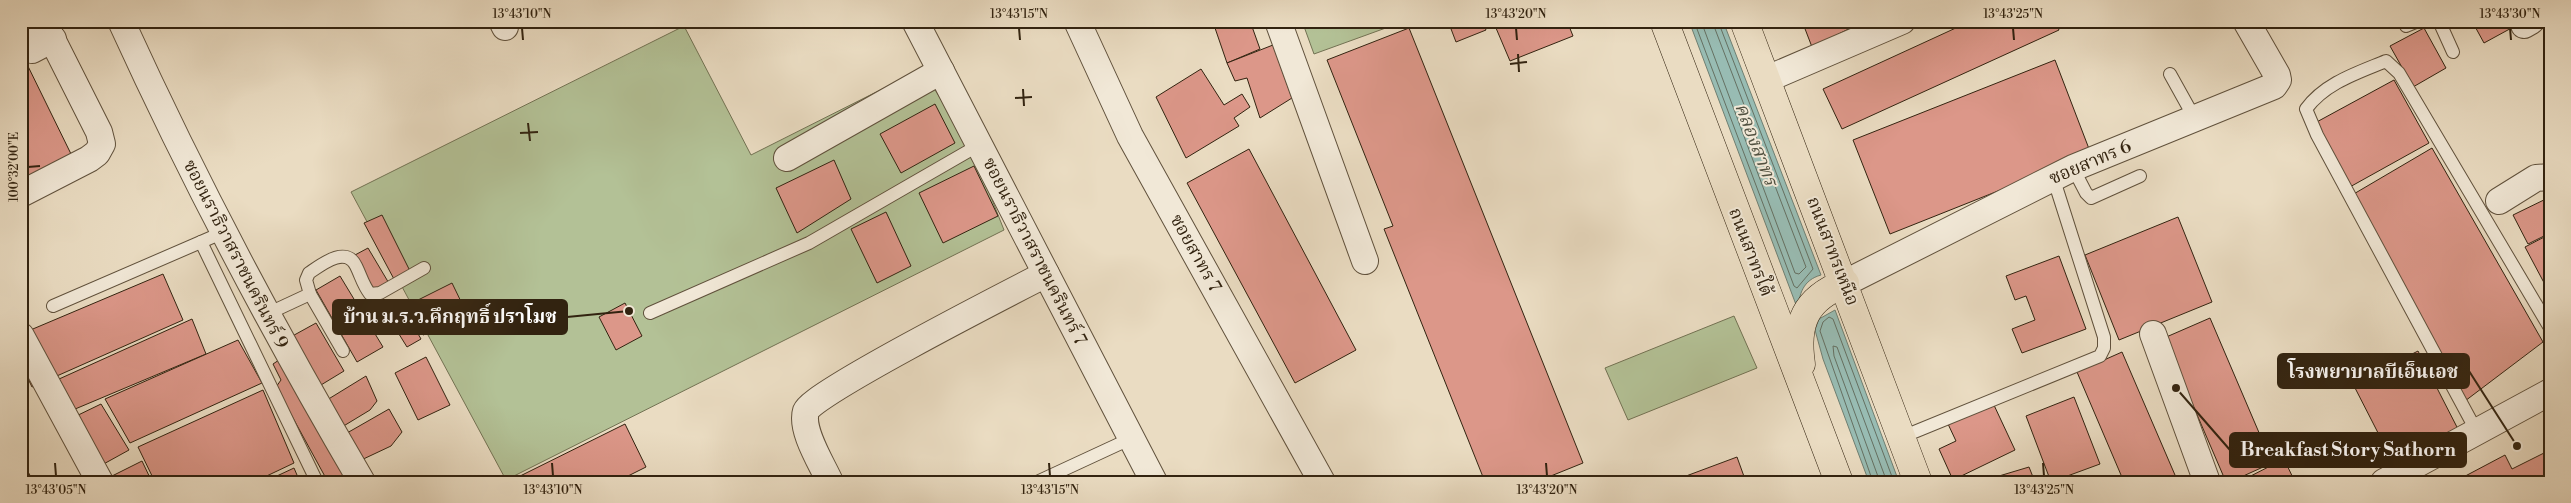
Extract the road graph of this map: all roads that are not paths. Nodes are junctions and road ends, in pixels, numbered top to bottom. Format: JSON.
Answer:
{"nodes":[{"id":1,"x":121,"y":21,"type":"edge"},
{"id":2,"x":915,"y":21,"type":"edge"},
{"id":3,"x":1077,"y":21,"type":"edge"},
{"id":4,"x":1278,"y":21,"type":"edge"},
{"id":5,"x":1664,"y":21,"type":"edge"},
{"id":6,"x":1744,"y":21,"type":"edge"},
{"id":7,"x":1902,"y":21,"type":"edge"},
{"id":8,"x":2246,"y":21,"type":"edge"},
{"id":9,"x":2439,"y":21,"type":"edge"},
{"id":10,"x":21,"y":29,"type":"edge"},
{"id":11,"x":48,"y":30,"type":"edge"},
{"id":12,"x":2453,"y":52,"type":"dead end"},
{"id":13,"x":941,"y":71,"type":"junction"},
{"id":14,"x":2170,"y":74,"type":"dead end"},
{"id":15,"x":1767,"y":79,"type":"junction"},
{"id":16,"x":2195,"y":119,"type":"junction"},
{"id":17,"x":979,"y":145,"type":"junction"},
{"id":18,"x":786,"y":158,"type":"dead end"},
{"id":19,"x":2063,"y":172,"type":"junction"},
{"id":20,"x":2140,"y":176,"type":"dead end"},
{"id":21,"x":2550,"y":177,"type":"edge"},
{"id":22,"x":21,"y":194,"type":"edge"},
{"id":23,"x":2498,"y":201,"type":"dead end"},
{"id":24,"x":212,"y":237,"type":"junction"},
{"id":25,"x":1365,"y":261,"type":"dead end"},
{"id":26,"x":424,"y":268,"type":"dead end"},
{"id":27,"x":1046,"y":274,"type":"junction"},
{"id":28,"x":1845,"y":283,"type":"junction"},
{"id":29,"x":310,"y":294,"type":"junction"},
{"id":30,"x":53,"y":306,"type":"dead end"},
{"id":31,"x":650,"y":313,"type":"dead end"},
{"id":32,"x":267,"y":314,"type":"junction"},
{"id":33,"x":2550,"y":328,"type":"edge"},
{"id":34,"x":2153,"y":334,"type":"dead end"},
{"id":35,"x":21,"y":336,"type":"edge"},
{"id":36,"x":343,"y":351,"type":"dead end"},
{"id":37,"x":2550,"y":392,"type":"edge"},
{"id":38,"x":1805,"y":393,"type":"junction"},
{"id":39,"x":2477,"y":432,"type":"junction"},
{"id":40,"x":1902,"y":437,"type":"junction"},
{"id":41,"x":1132,"y":438,"type":"junction"},
{"id":42,"x":100,"y":482,"type":"edge"},
{"id":43,"x":317,"y":482,"type":"edge"},
{"id":44,"x":362,"y":482,"type":"edge"},
{"id":45,"x":830,"y":482,"type":"edge"},
{"id":46,"x":1037,"y":482,"type":"edge"},
{"id":47,"x":1154,"y":482,"type":"edge"},
{"id":48,"x":1322,"y":482,"type":"edge"},
{"id":49,"x":1839,"y":482,"type":"edge"},
{"id":50,"x":1918,"y":482,"type":"edge"},
{"id":51,"x":2207,"y":482,"type":"edge"},
{"id":52,"x":2384,"y":482,"type":"edge"}],
"edges":[{"from":1,"to":24,"type":"street","name":"ซอยนราธิวาสราชนครินทร์ 9"},
{"from":2,"to":13,"type":"street","name":"ซอยนราธิวาสราชนครินทร์ 7"},
{"from":3,"to":48,"type":"street","name":"ซอยสาทร 7"},
{"from":4,"to":25,"type":"street"},
{"from":5,"to":38,"type":"main road","name":"ถนนสาทรใต้"},
{"from":6,"to":15,"type":"main road","name":"ถนนสาทรเหนือ"},
{"from":7,"to":15,"type":"street"},
{"from":8,"to":16,"type":"street","name":"ซอยสาทร 6"},
{"from":9,"to":12,"type":"lane"},
{"from":10,"to":11,"type":"street"},
{"from":11,"to":22,"type":"street"},
{"from":13,"to":17,"type":"street","name":"ซอยนราธิวาสราชนครินทร์ 7"},
{"from":13,"to":18,"type":"street"},
{"from":14,"to":16,"type":"lane"},
{"from":15,"to":28,"type":"main road","name":"ถนนสาทรเหนือ"},
{"from":16,"to":19,"type":"street","name":"ซอยสาทร 6"},
{"from":17,"to":27,"type":"street","name":"ซอยนราธิวาสราชนครินทร์ 7"},
{"from":17,"to":31,"type":"lane"},
{"from":19,"to":20,"type":"lane"},
{"from":19,"to":28,"type":"street","name":"ซอยสาทร 6"},
{"from":19,"to":40,"type":"lane"},
{"from":21,"to":23,"type":"street"},
{"from":24,"to":30,"type":"lane"},
{"from":24,"to":32,"type":"street","name":"ซอยนราธิวาสราชนครินทร์ 9"},
{"from":24,"to":43,"type":"lane"},
{"from":26,"to":29,"type":"lane"},
{"from":27,"to":41,"type":"street","name":"ซอยนราธิวาสราชนครินทร์ 7"},
{"from":27,"to":45,"type":"street"},
{"from":28,"to":38,"type":"main road"},
{"from":28,"to":40,"type":"main road","name":"ถนนสาทรเหนือ"},
{"from":29,"to":32,"type":"lane"},
{"from":29,"to":36,"type":"lane"},
{"from":32,"to":44,"type":"street","name":"ซอยนราธิวาสราชนครินทร์ 9"},
{"from":33,"to":39,"type":"lane"},
{"from":34,"to":51,"type":"street"},
{"from":35,"to":42,"type":"street"},
{"from":37,"to":39,"type":"street"},
{"from":38,"to":49,"type":"main road","name":"ถนนสาทรใต้"},
{"from":39,"to":52,"type":"street"},
{"from":40,"to":50,"type":"main road","name":"ถนนสาทรเหนือ"},
{"from":41,"to":46,"type":"lane"},
{"from":41,"to":47,"type":"street","name":"ซอยนราธิวาสราชนครินทร์ 7"}]}
